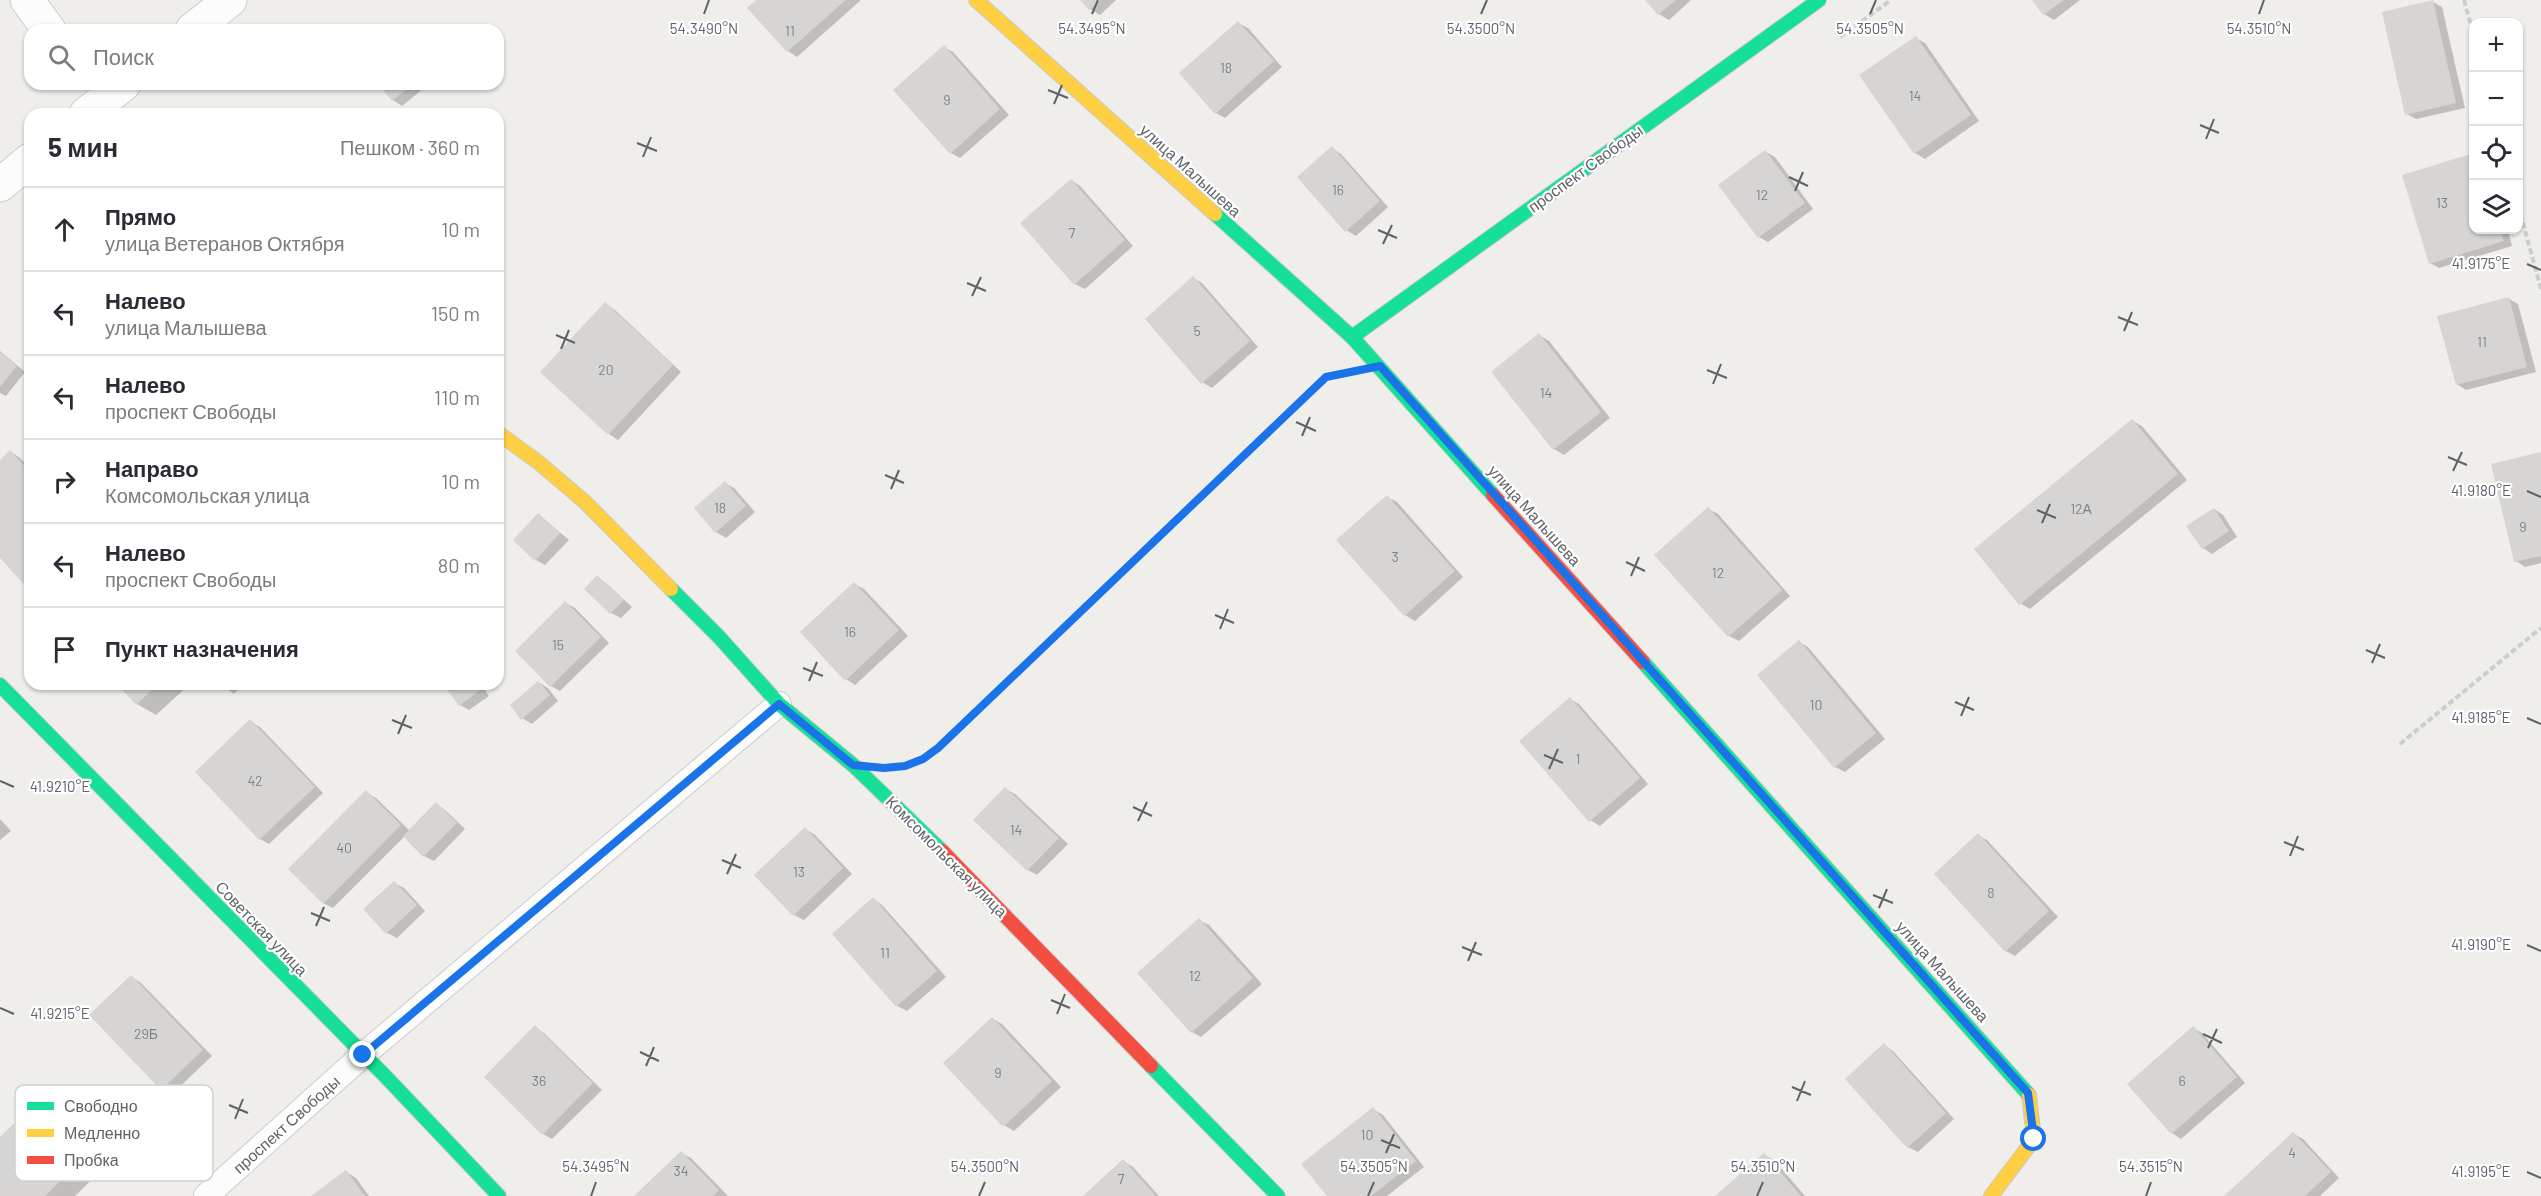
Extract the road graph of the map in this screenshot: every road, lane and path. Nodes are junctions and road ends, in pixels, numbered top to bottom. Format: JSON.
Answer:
{"nodes":[{"id":1,"x":27,"y":0,"type":"edge"},
{"id":2,"x":230,"y":0,"type":"edge"},
{"id":3,"x":976,"y":0,"type":"edge"},
{"id":4,"x":1818,"y":0,"type":"edge"},
{"id":5,"x":2464,"y":0,"type":"edge"},
{"id":6,"x":2469,"y":18,"type":"edge"},
{"id":7,"x":45,"y":24,"type":"edge"},
{"id":8,"x":200,"y":24,"type":"edge"},
{"id":9,"x":24,"y":165,"type":"edge"},
{"id":10,"x":0,"y":185,"type":"edge"},
{"id":11,"x":2523,"y":223,"type":"edge"},
{"id":12,"x":2541,"y":289,"type":"edge"},
{"id":13,"x":1352,"y":337,"type":"junction"},
{"id":14,"x":1380,"y":366,"type":"junction"},
{"id":15,"x":504,"y":437,"type":"edge"},
{"id":16,"x":2541,"y":628,"type":"edge"},
{"id":17,"x":0,"y":685,"type":"edge"},
{"id":18,"x":779,"y":704,"type":"junction"},
{"id":19,"x":2400,"y":744,"type":"dead end"},
{"id":20,"x":853,"y":765,"type":"junction"},
{"id":21,"x":363,"y":1055,"type":"junction"},
{"id":22,"x":206,"y":1196,"type":"edge"},
{"id":23,"x":499,"y":1196,"type":"edge"},
{"id":24,"x":1278,"y":1196,"type":"edge"},
{"id":25,"x":1991,"y":1196,"type":"edge"}],
"edges":[{"from":1,"to":7,"type":"street"},
{"from":2,"to":8,"type":"street"},
{"from":3,"to":13,"type":"street","name":"улица Малышева"},
{"from":4,"to":13,"type":"street","name":"проспект Свободы"},
{"from":5,"to":6,"type":"path"},
{"from":9,"to":10,"type":"street"},
{"from":11,"to":12,"type":"path"},
{"from":13,"to":14,"type":"street","name":"улица Малышева"},
{"from":14,"to":20,"type":"path"},
{"from":14,"to":25,"type":"street","name":"улица Малышева"},
{"from":15,"to":18,"type":"street","name":"Комсомольская улица"},
{"from":16,"to":19,"type":"path"},
{"from":17,"to":21,"type":"street","name":"Советская улица"},
{"from":18,"to":20,"type":"street","name":"Комсомольская улица"},
{"from":18,"to":21,"type":"lane","name":"проспект Свободы"},
{"from":20,"to":24,"type":"street","name":"Комсомольская улица"},
{"from":21,"to":22,"type":"lane","name":"проспект Свободы"},
{"from":21,"to":23,"type":"street","name":"Советская улица"}]}
